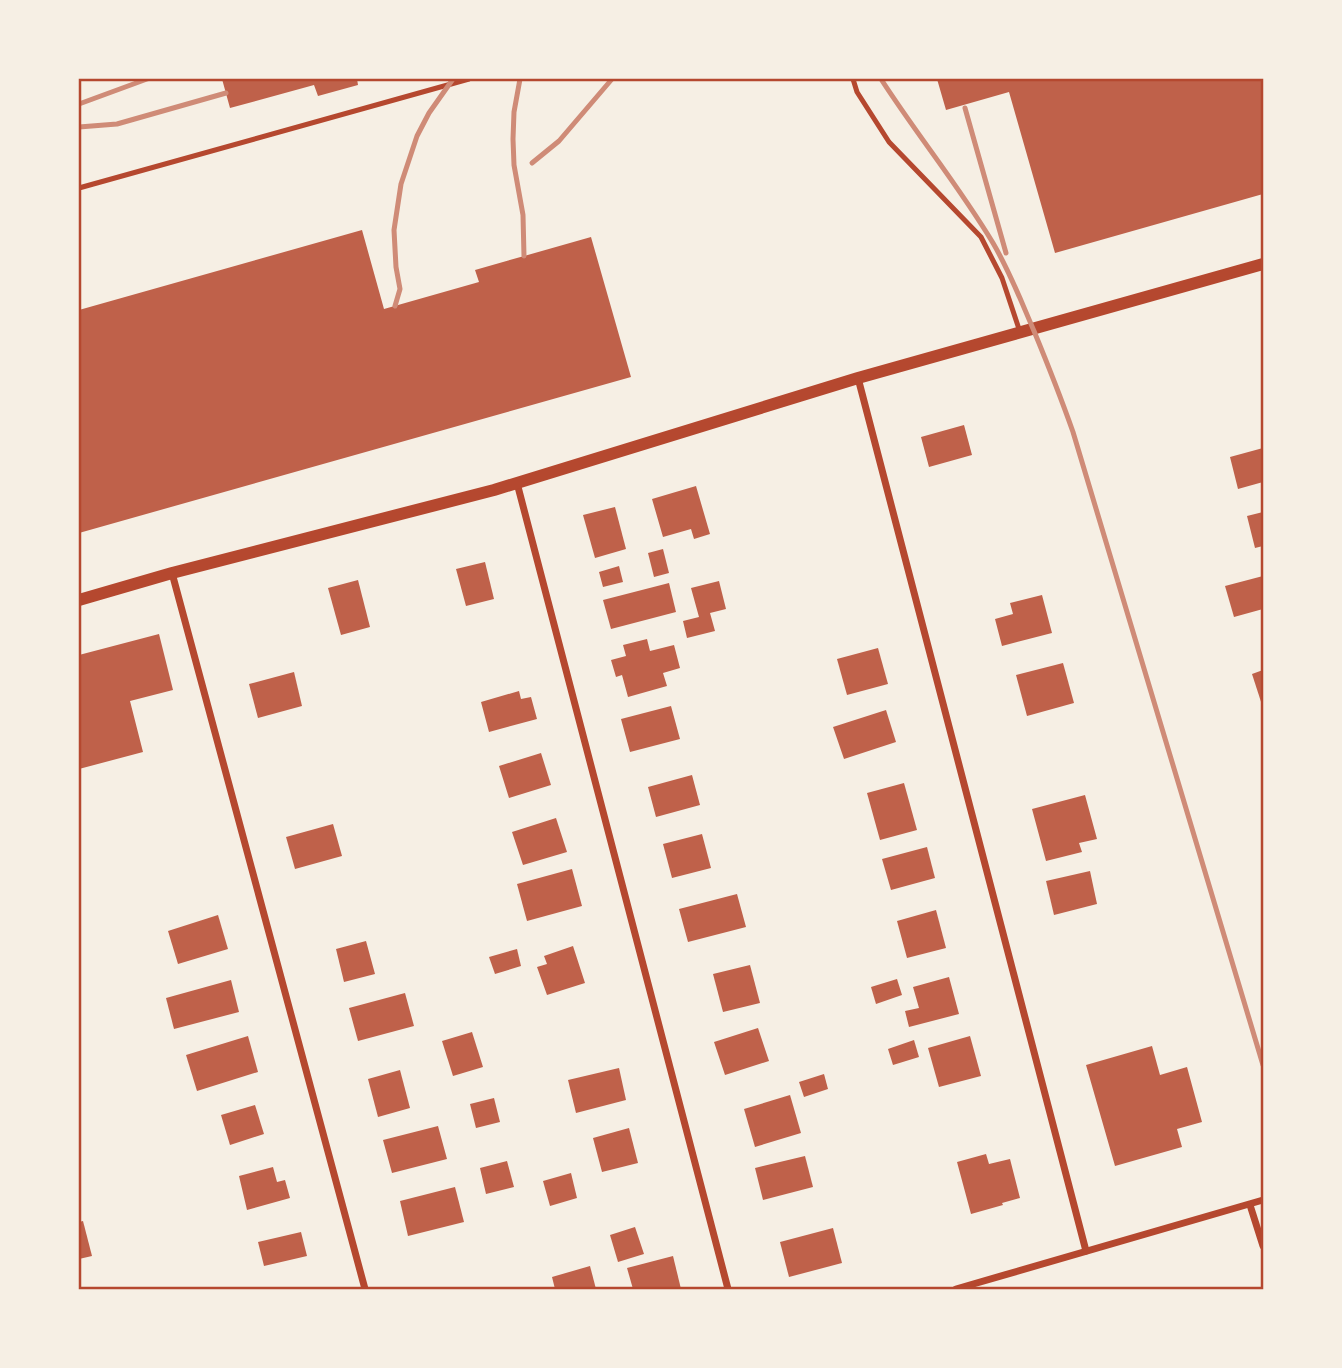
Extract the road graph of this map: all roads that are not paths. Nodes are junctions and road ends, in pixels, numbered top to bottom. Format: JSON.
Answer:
{"nodes":[{"id":1,"x":469,"y":79,"type":"edge"},
{"id":2,"x":853,"y":79,"type":"edge"},
{"id":3,"x":79,"y":188,"type":"edge"},
{"id":4,"x":1263,"y":264,"type":"edge"},
{"id":5,"x":1020,"y":332,"type":"junction"},
{"id":6,"x":858,"y":378,"type":"junction"},
{"id":7,"x":517,"y":483,"type":"junction"},
{"id":8,"x":172,"y":573,"type":"junction"},
{"id":9,"x":79,"y":600,"type":"edge"},
{"id":10,"x":1263,"y":1200,"type":"edge"},
{"id":11,"x":1250,"y":1205,"type":"junction"},
{"id":12,"x":1263,"y":1246,"type":"edge"},
{"id":13,"x":1086,"y":1251,"type":"junction"},
{"id":14,"x":365,"y":1289,"type":"edge"},
{"id":15,"x":728,"y":1289,"type":"edge"},
{"id":16,"x":956,"y":1289,"type":"edge"}],
"edges":[{"from":1,"to":3,"type":"lane"},
{"from":2,"to":5,"type":"lane"},
{"from":4,"to":5,"type":"street"},
{"from":5,"to":6,"type":"street"},
{"from":6,"to":7,"type":"street"},
{"from":6,"to":13,"type":"street"},
{"from":7,"to":8,"type":"street"},
{"from":7,"to":15,"type":"street"},
{"from":8,"to":9,"type":"street"},
{"from":8,"to":14,"type":"street"},
{"from":10,"to":11,"type":"street"},
{"from":11,"to":12,"type":"street"},
{"from":11,"to":13,"type":"street"},
{"from":13,"to":16,"type":"street"}]}
